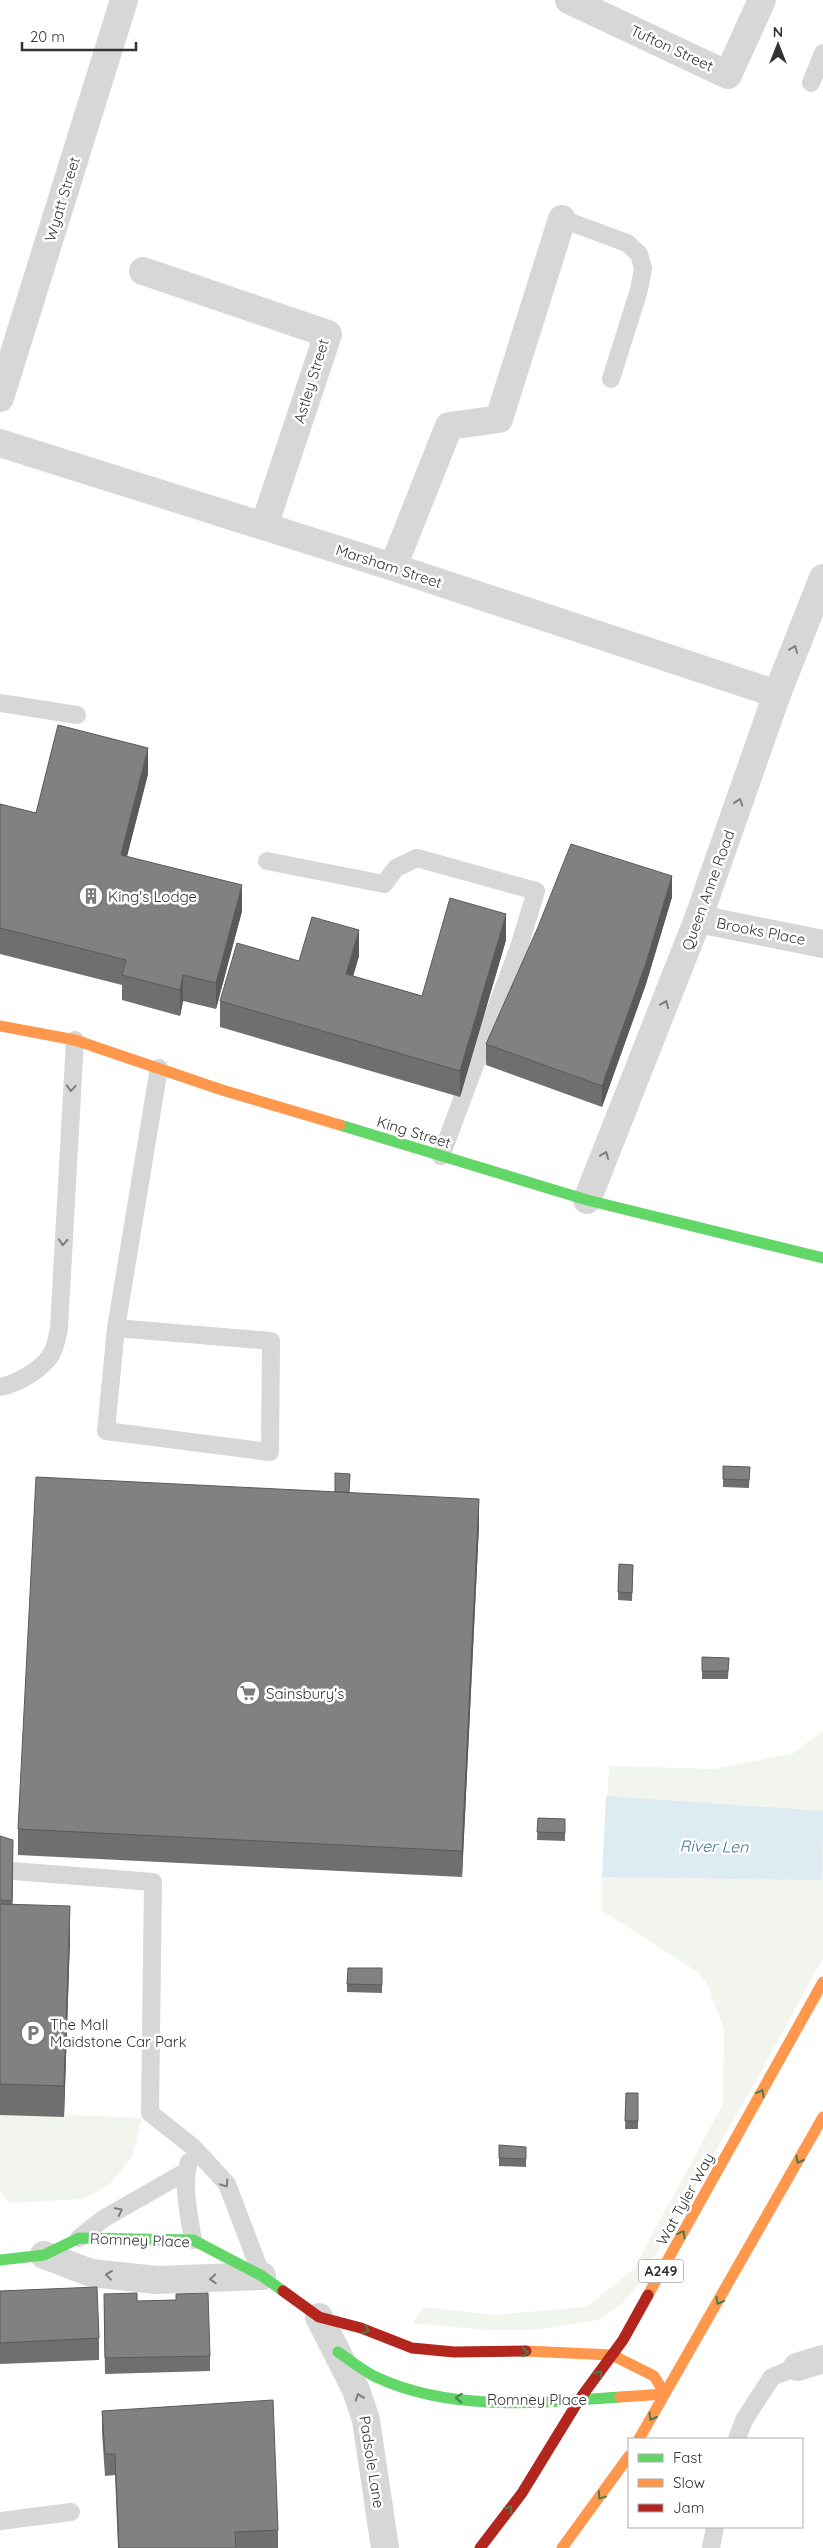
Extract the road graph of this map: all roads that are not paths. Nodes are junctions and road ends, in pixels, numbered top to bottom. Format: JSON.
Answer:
{"nodes":[{"id":1,"x":124,"y":0,"type":"edge"},
{"id":2,"x":569,"y":0,"type":"edge"},
{"id":3,"x":762,"y":0,"type":"edge"},
{"id":4,"x":823,"y":53,"type":"edge"},
{"id":5,"x":811,"y":83,"type":"dead end"},
{"id":6,"x":562,"y":219,"type":"joint"},
{"id":7,"x":143,"y":271,"type":"dead end"},
{"id":8,"x":611,"y":379,"type":"dead end"},
{"id":9,"x":0,"y":398,"type":"edge"},
{"id":10,"x":0,"y":443,"type":"edge"},
{"id":11,"x":264,"y":526,"type":"junction"},
{"id":12,"x":393,"y":567,"type":"junction"},
{"id":13,"x":823,"y":578,"type":"edge"},
{"id":14,"x":777,"y":694,"type":"junction"},
{"id":15,"x":0,"y":703,"type":"edge"},
{"id":16,"x":78,"y":715,"type":"dead end"},
{"id":17,"x":267,"y":861,"type":"dead end"},
{"id":18,"x":698,"y":919,"type":"junction"},
{"id":19,"x":823,"y":944,"type":"edge"},
{"id":20,"x":1,"y":1030,"type":"edge"},
{"id":21,"x":75,"y":1040,"type":"junction"},
{"id":22,"x":159,"y":1068,"type":"junction"},
{"id":23,"x":441,"y":1156,"type":"junction"},
{"id":24,"x":587,"y":1200,"type":"junction"},
{"id":25,"x":823,"y":1258,"type":"edge"},
{"id":26,"x":116,"y":1328,"type":"junction"},
{"id":27,"x":0,"y":1387,"type":"edge"},
{"id":28,"x":0,"y":1870,"type":"edge"},
{"id":29,"x":823,"y":1982,"type":"edge"},
{"id":30,"x":823,"y":2117,"type":"edge"},
{"id":31,"x":193,"y":2147,"type":"junction"},
{"id":32,"x":186,"y":2171,"type":"junction"},
{"id":33,"x":79,"y":2238,"type":"junction"},
{"id":34,"x":193,"y":2240,"type":"junction"},
{"id":35,"x":44,"y":2256,"type":"junction"},
{"id":36,"x":0,"y":2260,"type":"edge"},
{"id":37,"x":262,"y":2276,"type":"junction"},
{"id":38,"x":319,"y":2317,"type":"junction"},
{"id":39,"x":618,"y":2348,"type":"junction"},
{"id":40,"x":560,"y":2351,"type":"joint"},
{"id":41,"x":338,"y":2352,"type":"junction"},
{"id":42,"x":810,"y":2363,"type":"edge"},
{"id":43,"x":665,"y":2394,"type":"junction"},
{"id":44,"x":579,"y":2400,"type":"junction"},
{"id":45,"x":640,"y":2438,"type":"edge"},
{"id":46,"x":737,"y":2438,"type":"edge"},
{"id":47,"x":628,"y":2457,"type":"edge"},
{"id":48,"x":71,"y":2512,"type":"dead end"},
{"id":49,"x":0,"y":2521,"type":"edge"},
{"id":50,"x":715,"y":2528,"type":"edge"},
{"id":51,"x":386,"y":2548,"type":"edge"},
{"id":52,"x":480,"y":2548,"type":"edge"},
{"id":53,"x":562,"y":2548,"type":"edge"},
{"id":54,"x":711,"y":2548,"type":"edge"}],
"edges":[{"from":1,"to":9,"type":"street","name":"Wyatt Street"},
{"from":2,"to":3,"type":"street","name":"Tufton Street"},
{"from":4,"to":5,"type":"lane"},
{"from":6,"to":8,"type":"lane"},
{"from":6,"to":12,"type":"street"},
{"from":7,"to":11,"type":"street","name":"Astley Street"},
{"from":10,"to":11,"type":"street","name":"Marsham Street"},
{"from":11,"to":12,"type":"street","name":"Marsham Street"},
{"from":12,"to":14,"type":"street","name":"Marsham Street"},
{"from":14,"to":13,"type":"street","name":"Queen Anne Road","one_way":true},
{"from":18,"to":14,"type":"street","name":"Queen Anne Road","one_way":true},
{"from":15,"to":16,"type":"lane"},
{"from":17,"to":23,"type":"lane"},
{"from":18,"to":19,"type":"street","name":"Brooks Place"},
{"from":24,"to":18,"type":"street","name":"Queen Anne Road","one_way":true},
{"from":20,"to":21,"type":"main road","name":"King Street"},
{"from":21,"to":22,"type":"main road","name":"King Street"},
{"from":21,"to":27,"type":"lane","one_way":true},
{"from":22,"to":23,"type":"main road","name":"King Street"},
{"from":22,"to":26,"type":"lane"},
{"from":23,"to":24,"type":"main road","name":"King Street"},
{"from":24,"to":25,"type":"main road","name":"King Street"},
{"from":26,"to":26,"type":"lane"},
{"from":28,"to":31,"type":"lane"},
{"from":39,"to":29,"type":"main road","name":"Wat Tyler Way","number":"A249","one_way":true},
{"from":30,"to":43,"type":"main road","one_way":true},
{"from":31,"to":32,"type":"lane"},
{"from":31,"to":37,"type":"lane","one_way":true},
{"from":33,"to":32,"type":"lane","one_way":true},
{"from":32,"to":34,"type":"lane"},
{"from":33,"to":34,"type":"main road","name":"Romney Place"},
{"from":33,"to":35,"type":"main road","name":"Romney Place"},
{"from":34,"to":37,"type":"main road","name":"Romney Place"},
{"from":35,"to":36,"type":"main road","name":"Romney Place"},
{"from":37,"to":35,"type":"street","name":"Romney Place","one_way":true},
{"from":37,"to":38,"type":"main road","name":"Romney Place"},
{"from":38,"to":40,"type":"main road","name":"Romney Place","one_way":true},
{"from":38,"to":41,"type":"street","name":"Romney Place"},
{"from":39,"to":40,"type":"street","name":"Romney Place"},
{"from":39,"to":43,"type":"main road"},
{"from":44,"to":39,"type":"main road","name":"Wat Tyler Way","number":"A249","one_way":true},
{"from":44,"to":41,"type":"main road","name":"Romney Place","one_way":true},
{"from":51,"to":41,"type":"street","name":"Padsole Lane","one_way":true},
{"from":42,"to":46,"type":"lane"},
{"from":43,"to":44,"type":"main road","name":"Romney Place"},
{"from":43,"to":45,"type":"main road","one_way":true},
{"from":52,"to":44,"type":"main road","name":"Wat Tyler Way","number":"A249","one_way":true},
{"from":47,"to":53,"type":"main road","one_way":true},
{"from":48,"to":49,"type":"lane"},
{"from":50,"to":54,"type":"lane"}]}
